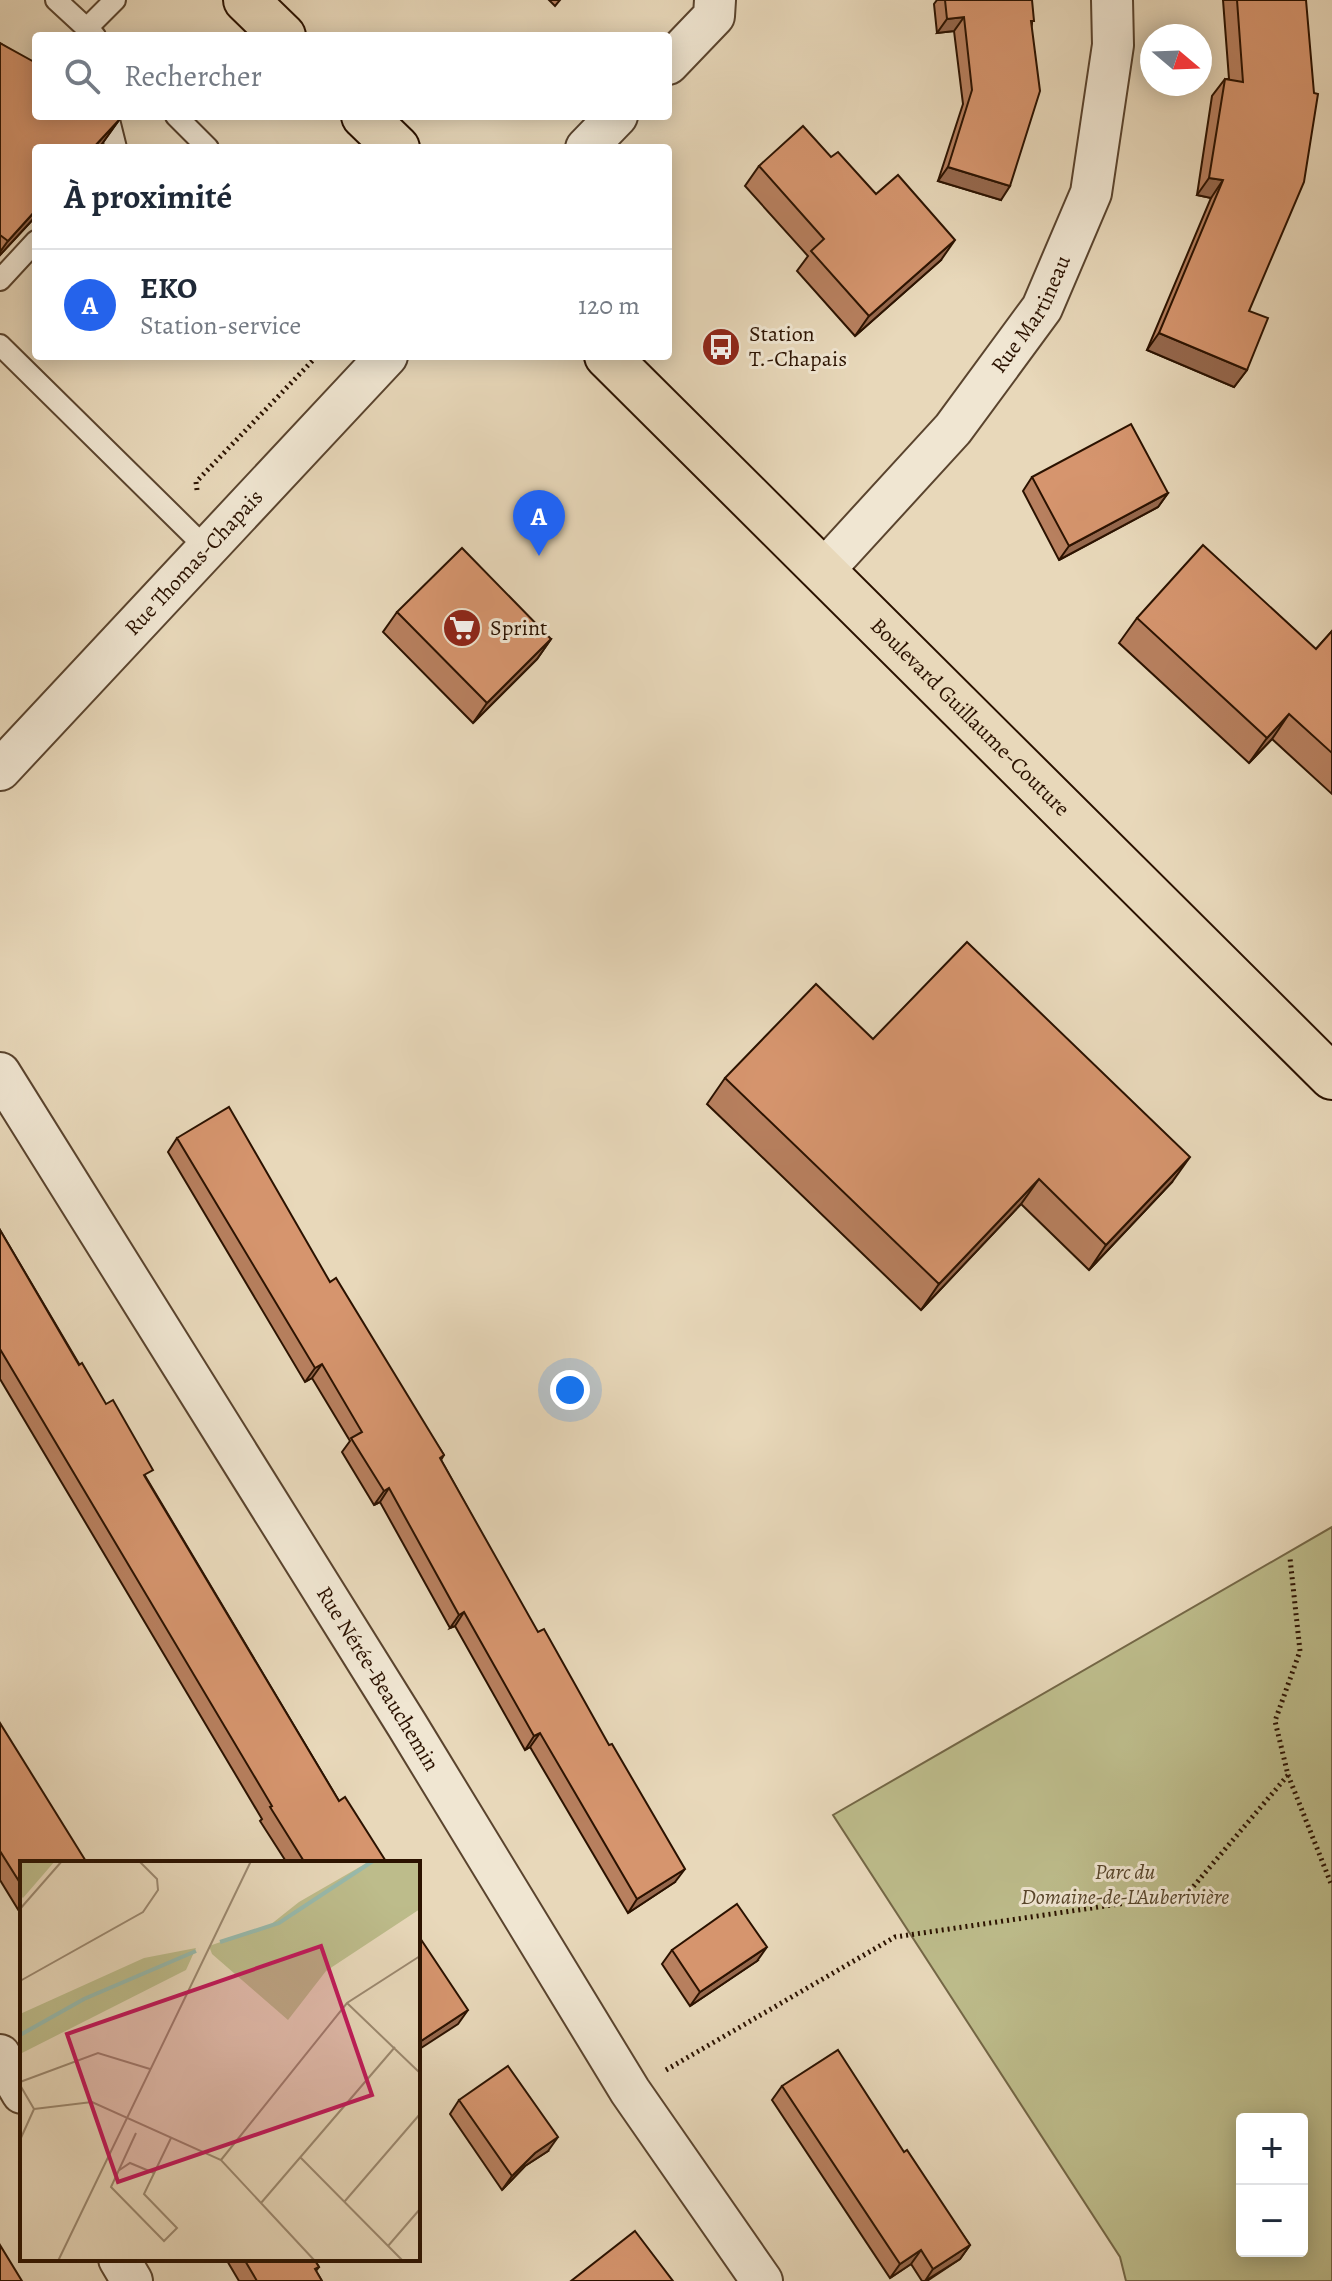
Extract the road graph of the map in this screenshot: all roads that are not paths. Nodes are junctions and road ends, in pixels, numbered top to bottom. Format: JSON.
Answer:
{"nodes":[{"id":1,"x":56,"y":0,"type":"edge"},
{"id":2,"x":115,"y":0,"type":"edge"},
{"id":3,"x":246,"y":0,"type":"edge"},
{"id":4,"x":715,"y":0,"type":"edge"},
{"id":5,"x":1112,"y":0,"type":"edge"},
{"id":6,"x":90,"y":32,"type":"edge"},
{"id":7,"x":92,"y":32,"type":"edge"},
{"id":8,"x":279,"y":32,"type":"edge"},
{"id":9,"x":672,"y":60,"type":"edge"},
{"id":10,"x":109,"y":120,"type":"edge"},
{"id":11,"x":180,"y":120,"type":"edge"},
{"id":12,"x":368,"y":120,"type":"edge"},
{"id":13,"x":613,"y":120,"type":"edge"},
{"id":14,"x":115,"y":144,"type":"edge"},
{"id":15,"x":204,"y":144,"type":"edge"},
{"id":16,"x":393,"y":144,"type":"edge"},
{"id":17,"x":590,"y":144,"type":"edge"},
{"id":18,"x":32,"y":245,"type":"edge"},
{"id":19,"x":0,"y":280,"type":"edge"},
{"id":20,"x":0,"y":345,"type":"edge"},
{"id":21,"x":383,"y":360,"type":"edge"},
{"id":22,"x":611,"y":360,"type":"edge"},
{"id":23,"x":207,"y":549,"type":"junction"},
{"id":24,"x":823,"y":571,"type":"junction"},
{"id":25,"x":0,"y":770,"type":"edge"},
{"id":26,"x":0,"y":1073,"type":"edge"},
{"id":27,"x":1332,"y":1077,"type":"edge"},
{"id":28,"x":0,"y":2055,"type":"edge"},
{"id":29,"x":20,"y":2090,"type":"edge"},
{"id":30,"x":120,"y":2261,"type":"edge"},
{"id":31,"x":132,"y":2281,"type":"edge"},
{"id":32,"x":762,"y":2281,"type":"edge"}],
"edges":[{"from":1,"to":6,"type":"lane"},
{"from":2,"to":7,"type":"lane"},
{"from":3,"to":8,"type":"main road"},
{"from":4,"to":9,"type":"street"},
{"from":5,"to":24,"type":"street","name":"Rue Martineau"},
{"from":10,"to":14,"type":"lane"},
{"from":11,"to":15,"type":"lane"},
{"from":12,"to":16,"type":"main road"},
{"from":13,"to":17,"type":"street"},
{"from":18,"to":19,"type":"lane"},
{"from":20,"to":23,"type":"lane"},
{"from":21,"to":23,"type":"street","name":"Rue Thomas-Chapais"},
{"from":22,"to":24,"type":"main road","name":"Boulevard Guillaume-Couture"},
{"from":23,"to":25,"type":"street","name":"Rue Thomas-Chapais"},
{"from":24,"to":27,"type":"main road","name":"Boulevard Guillaume-Couture"},
{"from":26,"to":32,"type":"street","name":"Rue Nérée-Beauchemin"},
{"from":28,"to":29,"type":"street"},
{"from":30,"to":31,"type":"street"}]}
